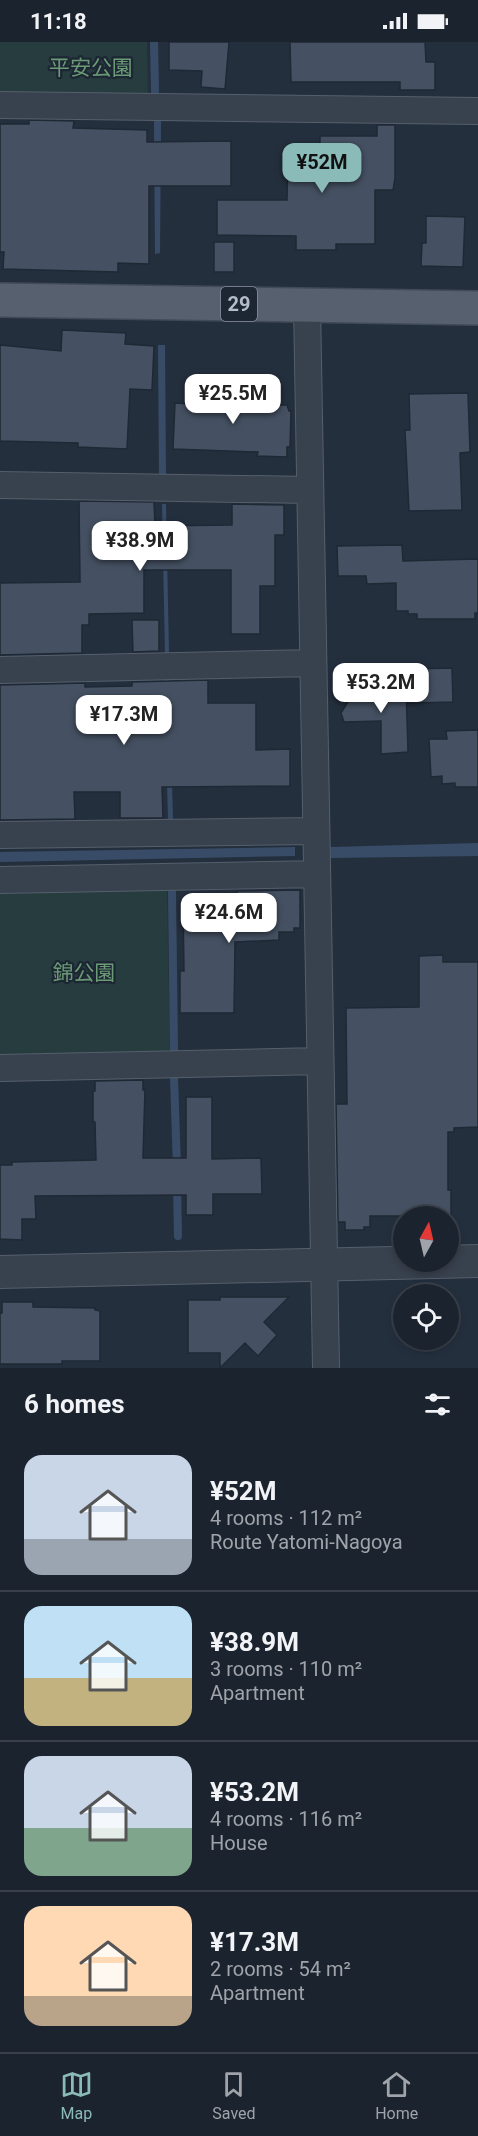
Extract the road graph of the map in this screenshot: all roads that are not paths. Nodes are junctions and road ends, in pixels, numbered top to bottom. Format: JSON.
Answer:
{"nodes":[{"id":1,"x":0,"y":105,"type":"edge"},
{"id":2,"x":478,"y":111,"type":"edge"},
{"id":3,"x":0,"y":300,"type":"edge"},
{"id":4,"x":306,"y":305,"type":"junction"},
{"id":5,"x":478,"y":308,"type":"edge"},
{"id":6,"x":0,"y":485,"type":"edge"},
{"id":7,"x":310,"y":490,"type":"junction"},
{"id":8,"x":313,"y":663,"type":"junction"},
{"id":9,"x":0,"y":670,"type":"edge"},
{"id":10,"x":316,"y":831,"type":"junction"},
{"id":11,"x":0,"y":835,"type":"edge"},
{"id":12,"x":317,"y":874,"type":"junction"},
{"id":13,"x":0,"y":880,"type":"edge"},
{"id":14,"x":320,"y":1060,"type":"junction"},
{"id":15,"x":0,"y":1068,"type":"edge"},
{"id":16,"x":478,"y":1262,"type":"edge"},
{"id":17,"x":324,"y":1265,"type":"junction"},
{"id":18,"x":0,"y":1272,"type":"edge"},
{"id":19,"x":326,"y":1368,"type":"edge"}],
"edges":[{"from":1,"to":2,"type":"street"},
{"from":3,"to":4,"type":"main road","number":"29"},
{"from":4,"to":5,"type":"main road","number":"29"},
{"from":4,"to":7,"type":"street"},
{"from":6,"to":7,"type":"street"},
{"from":7,"to":8,"type":"street"},
{"from":8,"to":9,"type":"street"},
{"from":8,"to":10,"type":"street"},
{"from":10,"to":11,"type":"street"},
{"from":10,"to":12,"type":"street"},
{"from":12,"to":13,"type":"street"},
{"from":12,"to":14,"type":"street"},
{"from":14,"to":15,"type":"street"},
{"from":14,"to":17,"type":"street"},
{"from":16,"to":17,"type":"street"},
{"from":17,"to":18,"type":"street"},
{"from":17,"to":19,"type":"street"}]}
